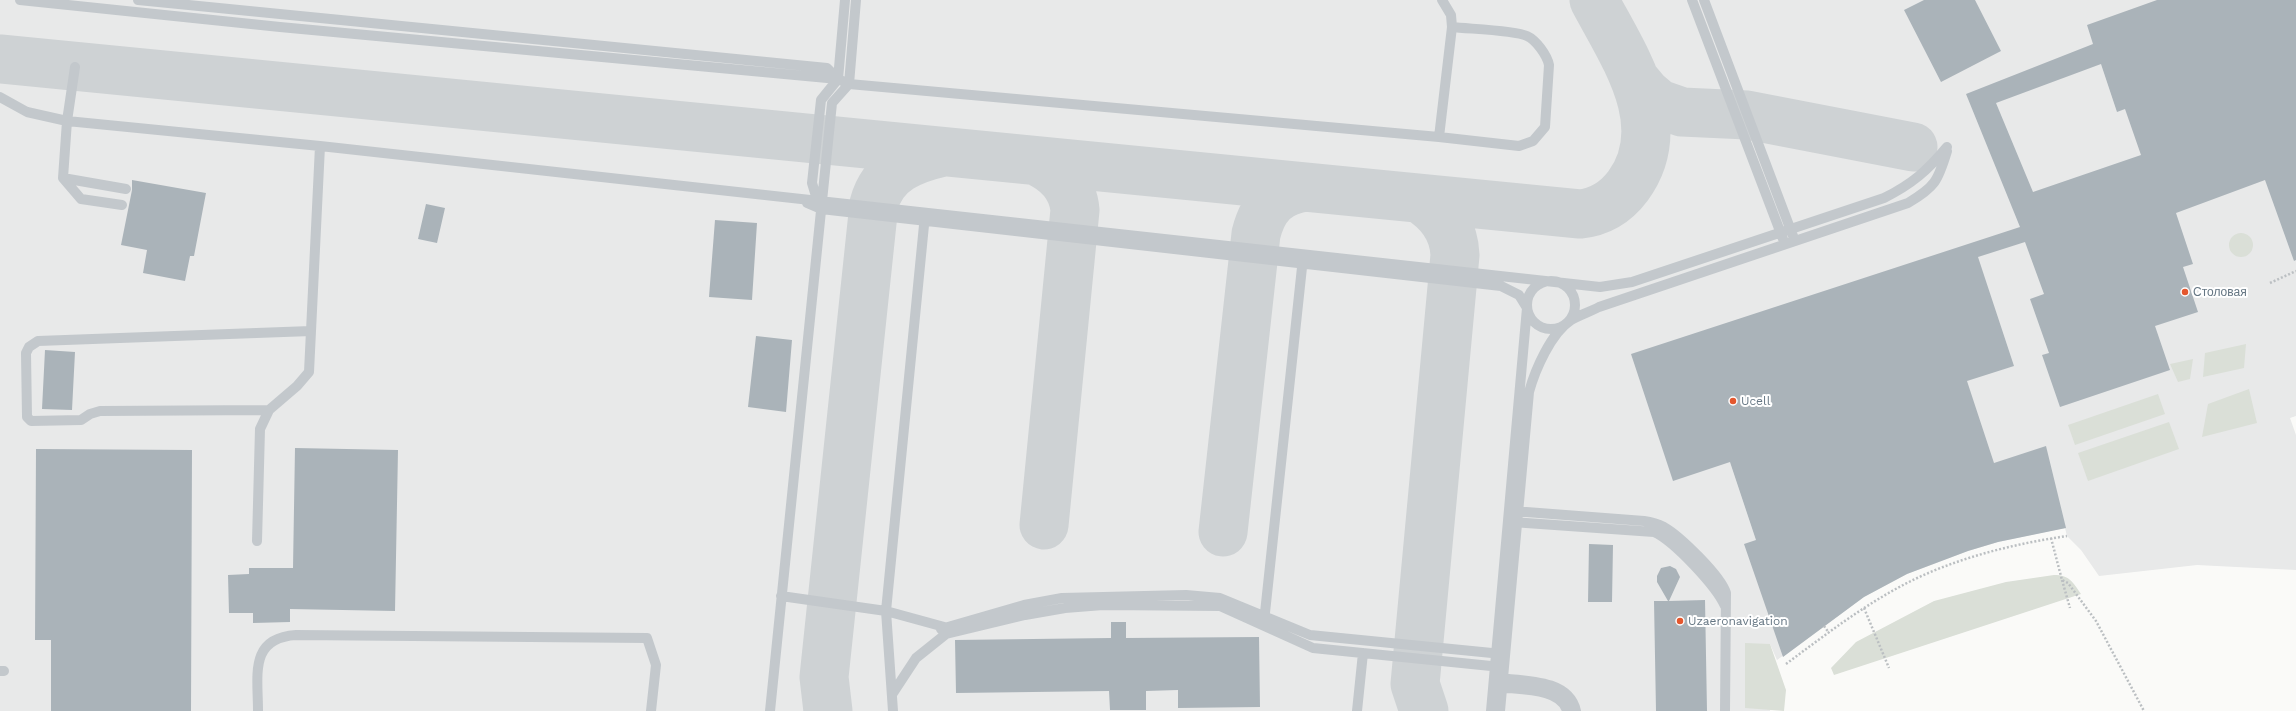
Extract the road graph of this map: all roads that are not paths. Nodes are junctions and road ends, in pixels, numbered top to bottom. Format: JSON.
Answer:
{"nodes":[{"id":1,"x":20,"y":0,"type":"edge"},
{"id":2,"x":138,"y":0,"type":"edge"},
{"id":3,"x":845,"y":0,"type":"edge"},
{"id":4,"x":856,"y":0,"type":"edge"},
{"id":5,"x":1442,"y":0,"type":"edge"},
{"id":6,"x":1692,"y":0,"type":"edge"},
{"id":7,"x":1704,"y":0,"type":"edge"},
{"id":8,"x":1452,"y":27,"type":"junction"},
{"id":9,"x":76,"y":67,"type":"dead end"},
{"id":10,"x":838,"y":79,"type":"junction"},
{"id":11,"x":849,"y":84,"type":"junction"},
{"id":12,"x":0,"y":97,"type":"edge"},
{"id":13,"x":68,"y":121,"type":"junction"},
{"id":14,"x":1439,"y":137,"type":"junction"},
{"id":15,"x":320,"y":146,"type":"junction"},
{"id":16,"x":1922,"y":176,"type":"junction"},
{"id":17,"x":63,"y":178,"type":"junction"},
{"id":18,"x":126,"y":189,"type":"dead end"},
{"id":19,"x":1927,"y":192,"type":"junction"},
{"id":20,"x":820,"y":204,"type":"junction"},
{"id":21,"x":122,"y":205,"type":"dead end"},
{"id":22,"x":924,"y":217,"type":"junction"},
{"id":23,"x":1786,"y":232,"type":"junction"},
{"id":24,"x":1791,"y":244,"type":"junction"},
{"id":25,"x":1303,"y":259,"type":"junction"},
{"id":26,"x":1556,"y":281,"type":"junction"},
{"id":27,"x":1527,"y":308,"type":"junction"},
{"id":28,"x":1570,"y":321,"type":"junction"},
{"id":29,"x":311,"y":331,"type":"junction"},
{"id":30,"x":269,"y":410,"type":"junction"},
{"id":31,"x":1514,"y":511,"type":"junction"},
{"id":32,"x":1513,"y":522,"type":"junction"},
{"id":33,"x":256,"y":541,"type":"dead end"},
{"id":34,"x":781,"y":596,"type":"junction"},
{"id":35,"x":886,"y":611,"type":"junction"},
{"id":36,"x":1727,"y":611,"type":"junction"},
{"id":37,"x":1264,"y":621,"type":"junction"},
{"id":38,"x":942,"y":628,"type":"junction"},
{"id":39,"x":967,"y":629,"type":"junction"},
{"id":40,"x":1363,"y":653,"type":"junction"},
{"id":41,"x":1501,"y":654,"type":"junction"},
{"id":42,"x":916,"y":658,"type":"junction"},
{"id":43,"x":1500,"y":667,"type":"junction"},
{"id":44,"x":1498,"y":683,"type":"junction"},
{"id":45,"x":893,"y":693,"type":"junction"},
{"id":46,"x":258,"y":711,"type":"edge"},
{"id":47,"x":651,"y":711,"type":"edge"},
{"id":48,"x":770,"y":711,"type":"edge"},
{"id":49,"x":893,"y":711,"type":"edge"},
{"id":50,"x":1357,"y":711,"type":"edge"},
{"id":51,"x":1491,"y":711,"type":"edge"},
{"id":52,"x":1500,"y":711,"type":"edge"},
{"id":53,"x":1567,"y":711,"type":"edge"},
{"id":54,"x":1576,"y":711,"type":"edge"},
{"id":55,"x":1725,"y":711,"type":"edge"}],
"edges":[{"from":1,"to":10,"type":"lane"},
{"from":2,"to":10,"type":"lane"},
{"from":3,"to":10,"type":"lane"},
{"from":4,"to":11,"type":"lane"},
{"from":5,"to":8,"type":"lane"},
{"from":6,"to":23,"type":"lane"},
{"from":7,"to":23,"type":"lane"},
{"from":8,"to":14,"type":"lane"},
{"from":8,"to":14,"type":"lane"},
{"from":9,"to":13,"type":"lane"},
{"from":10,"to":11,"type":"lane"},
{"from":10,"to":20,"type":"lane"},
{"from":11,"to":14,"type":"lane"},
{"from":11,"to":20,"type":"lane"},
{"from":12,"to":13,"type":"lane"},
{"from":13,"to":15,"type":"lane"},
{"from":13,"to":17,"type":"lane"},
{"from":15,"to":20,"type":"lane"},
{"from":15,"to":29,"type":"lane"},
{"from":16,"to":19,"type":"lane"},
{"from":16,"to":19,"type":"lane"},
{"from":16,"to":23,"type":"lane"},
{"from":17,"to":18,"type":"lane"},
{"from":17,"to":21,"type":"lane"},
{"from":19,"to":24,"type":"lane"},
{"from":20,"to":22,"type":"lane"},
{"from":20,"to":34,"type":"lane"},
{"from":22,"to":25,"type":"lane"},
{"from":22,"to":35,"type":"lane"},
{"from":23,"to":24,"type":"lane"},
{"from":23,"to":26,"type":"lane"},
{"from":24,"to":28,"type":"lane"},
{"from":25,"to":26,"type":"lane"},
{"from":25,"to":27,"type":"lane"},
{"from":25,"to":37,"type":"lane"},
{"from":26,"to":27,"type":"lane"},
{"from":26,"to":28,"type":"lane"},
{"from":27,"to":28,"type":"lane"},
{"from":27,"to":31,"type":"lane"},
{"from":28,"to":31,"type":"lane"},
{"from":29,"to":30,"type":"lane"},
{"from":29,"to":30,"type":"lane"},
{"from":30,"to":33,"type":"lane"},
{"from":31,"to":32,"type":"lane"},
{"from":31,"to":36,"type":"lane"},
{"from":32,"to":36,"type":"lane"},
{"from":32,"to":41,"type":"lane"},
{"from":34,"to":35,"type":"lane"},
{"from":34,"to":48,"type":"lane"},
{"from":35,"to":38,"type":"lane"},
{"from":35,"to":45,"type":"lane"},
{"from":36,"to":55,"type":"lane"},
{"from":37,"to":38,"type":"lane"},
{"from":37,"to":39,"type":"lane"},
{"from":37,"to":40,"type":"lane"},
{"from":37,"to":41,"type":"lane"},
{"from":38,"to":39,"type":"lane"},
{"from":38,"to":42,"type":"lane"},
{"from":39,"to":42,"type":"lane"},
{"from":40,"to":43,"type":"lane"},
{"from":40,"to":50,"type":"lane"},
{"from":41,"to":43,"type":"lane"},
{"from":42,"to":45,"type":"lane"},
{"from":43,"to":44,"type":"lane"},
{"from":44,"to":51,"type":"lane"},
{"from":44,"to":52,"type":"lane"},
{"from":44,"to":53,"type":"lane"},
{"from":44,"to":54,"type":"lane"},
{"from":45,"to":49,"type":"lane"},
{"from":46,"to":47,"type":"lane"}]}
